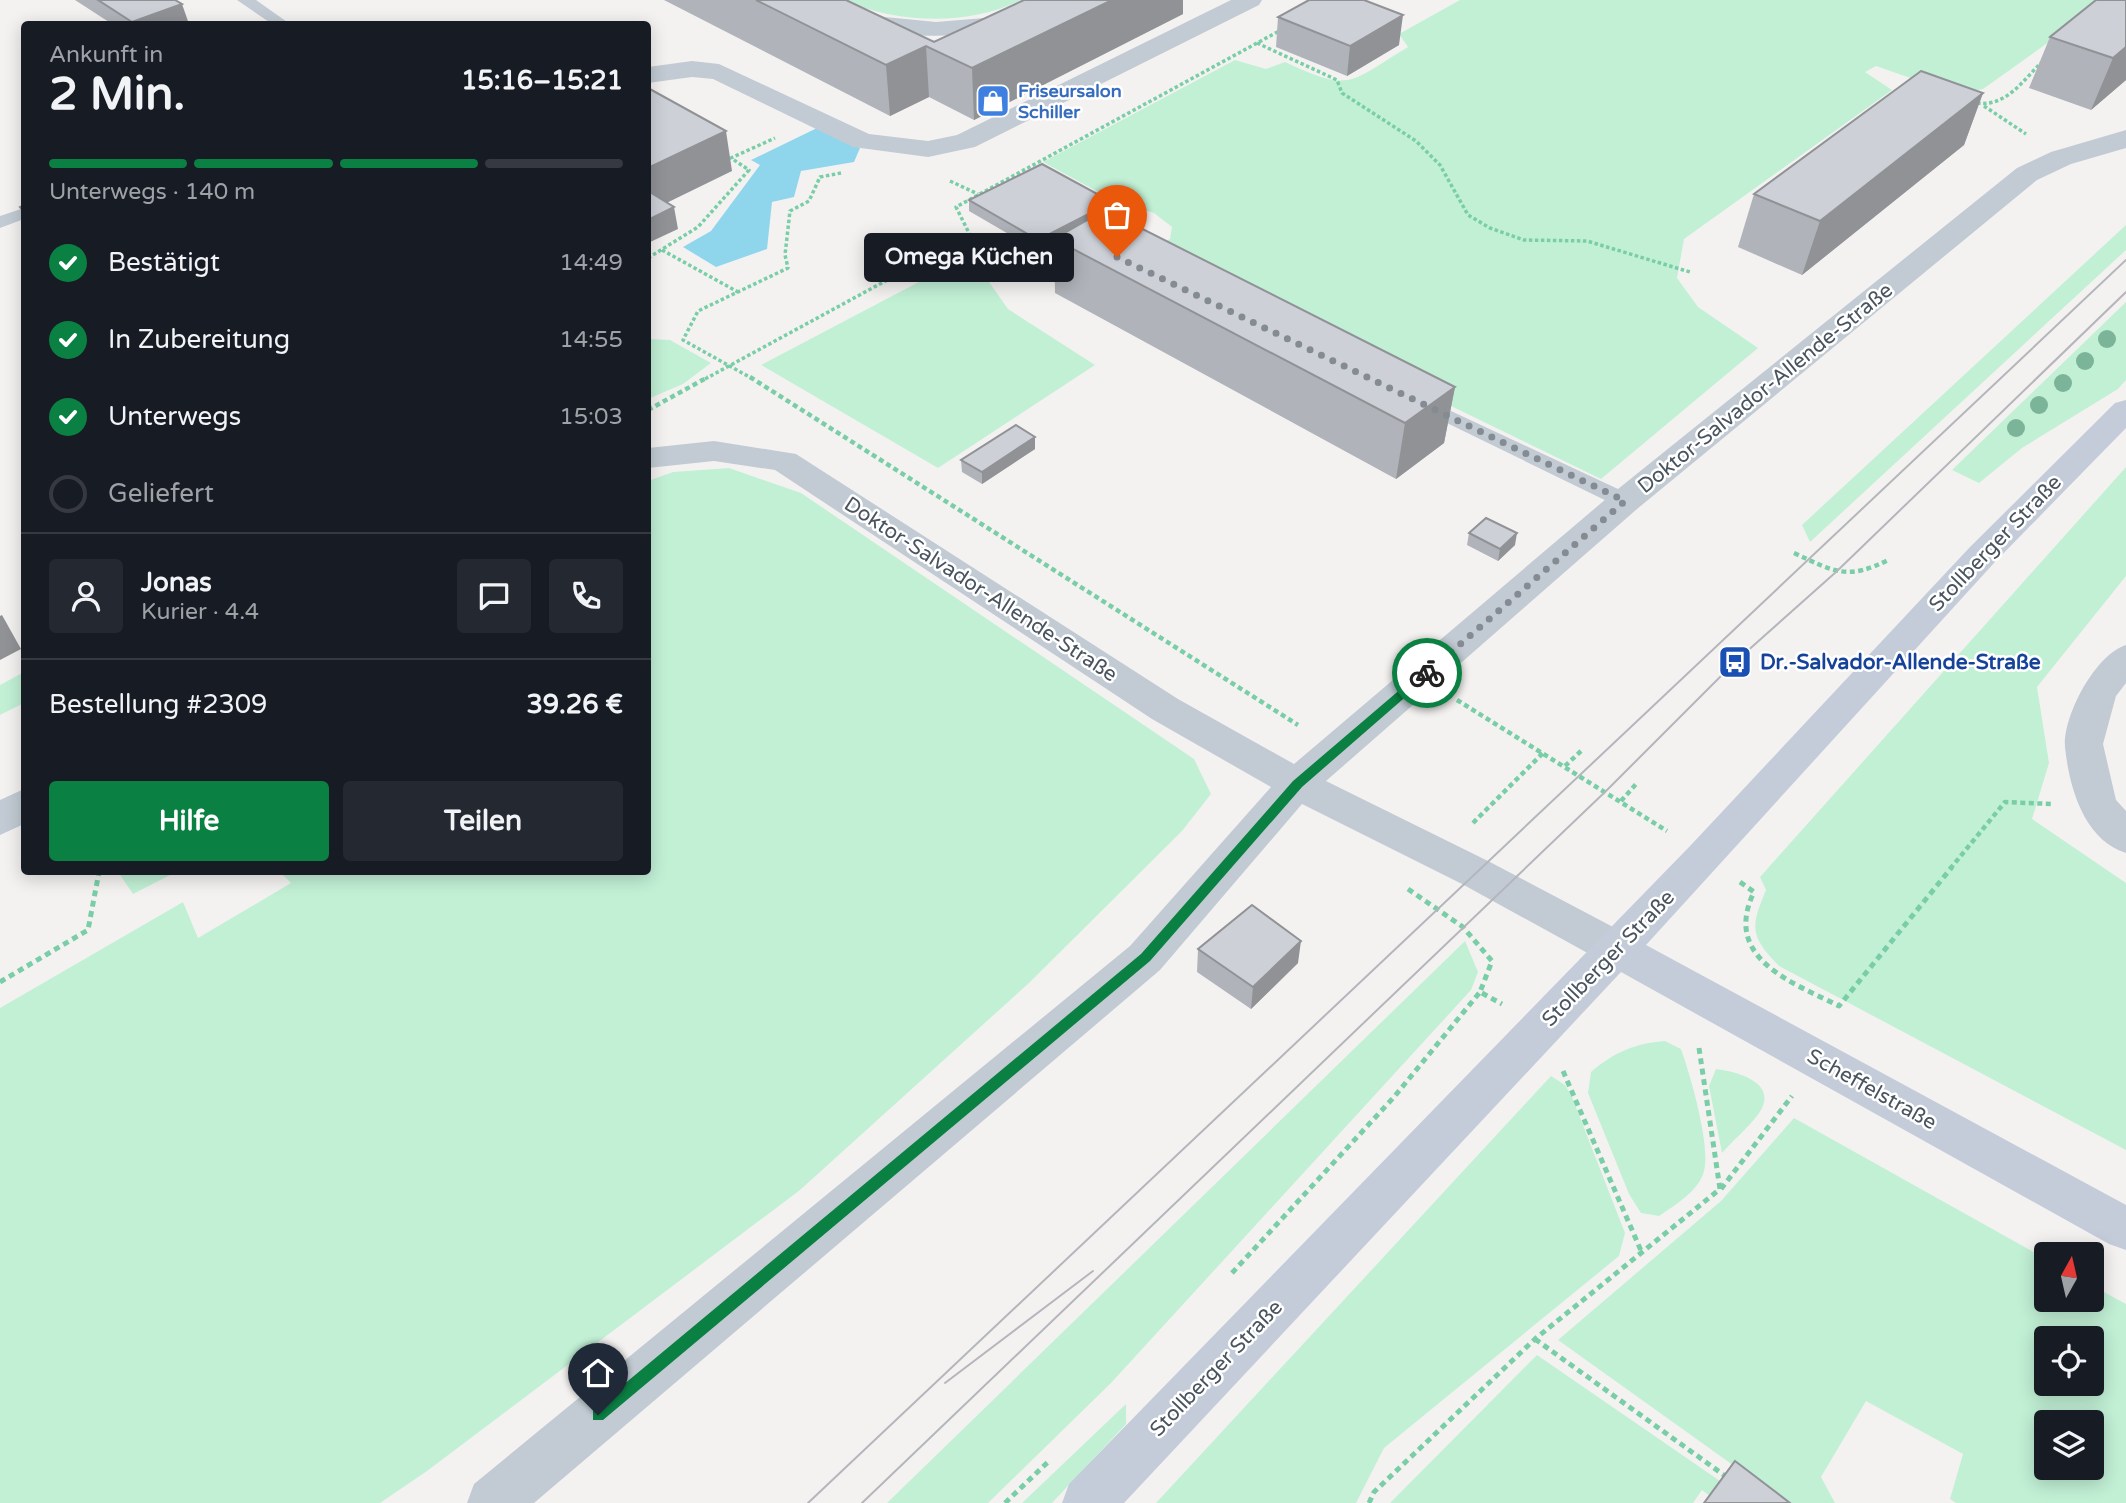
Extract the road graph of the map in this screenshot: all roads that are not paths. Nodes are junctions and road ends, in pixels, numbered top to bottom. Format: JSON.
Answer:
{"nodes":[{"id":1,"x":245,"y":0,"type":"edge"},
{"id":2,"x":816,"y":0,"type":"edge"},
{"id":3,"x":1049,"y":0,"type":"edge"},
{"id":4,"x":1250,"y":0,"type":"edge"},
{"id":5,"x":277,"y":21,"type":"edge"},
{"id":6,"x":651,"y":75,"type":"edge"},
{"id":7,"x":2126,"y":138,"type":"edge"},
{"id":8,"x":21,"y":215,"type":"edge"},
{"id":9,"x":0,"y":223,"type":"edge"},
{"id":10,"x":1402,"y":394,"type":"edge"},
{"id":11,"x":2126,"y":410,"type":"edge"},
{"id":12,"x":651,"y":458,"type":"edge"},
{"id":13,"x":1625,"y":501,"type":"junction"},
{"id":14,"x":2126,"y":657,"type":"edge"},
{"id":15,"x":1297,"y":784,"type":"junction"},
{"id":16,"x":21,"y":806,"type":"edge"},
{"id":17,"x":0,"y":820,"type":"edge"},
{"id":18,"x":2126,"y":838,"type":"edge"},
{"id":19,"x":1617,"y":949,"type":"junction"},
{"id":20,"x":2126,"y":1229,"type":"edge"},
{"id":21,"x":493,"y":1503,"type":"edge"},
{"id":22,"x":1088,"y":1503,"type":"edge"}],
"edges":[{"from":1,"to":5,"type":"lane"},
{"from":2,"to":3,"type":"street"},
{"from":4,"to":6,"type":"street"},
{"from":7,"to":13,"type":"street","name":"Doktor-Salvador-Allende-Straße"},
{"from":8,"to":9,"type":"lane"},
{"from":10,"to":13,"type":"lane"},
{"from":11,"to":19,"type":"main road","name":"Stollberger Straße"},
{"from":12,"to":15,"type":"street","name":"Doktor-Salvador-Allende-Straße"},
{"from":13,"to":15,"type":"street","name":"Doktor-Salvador-Allende-Straße"},
{"from":14,"to":18,"type":"street"},
{"from":15,"to":19,"type":"street","name":"Doktor-Salvador-Allende-Straße"},
{"from":15,"to":21,"type":"street","name":"Doktor-Salvador-Allende-Straße"},
{"from":16,"to":17,"type":"street"},
{"from":19,"to":20,"type":"main road","name":"Scheffelstraße"},
{"from":19,"to":22,"type":"main road","name":"Stollberger Straße"}]}
